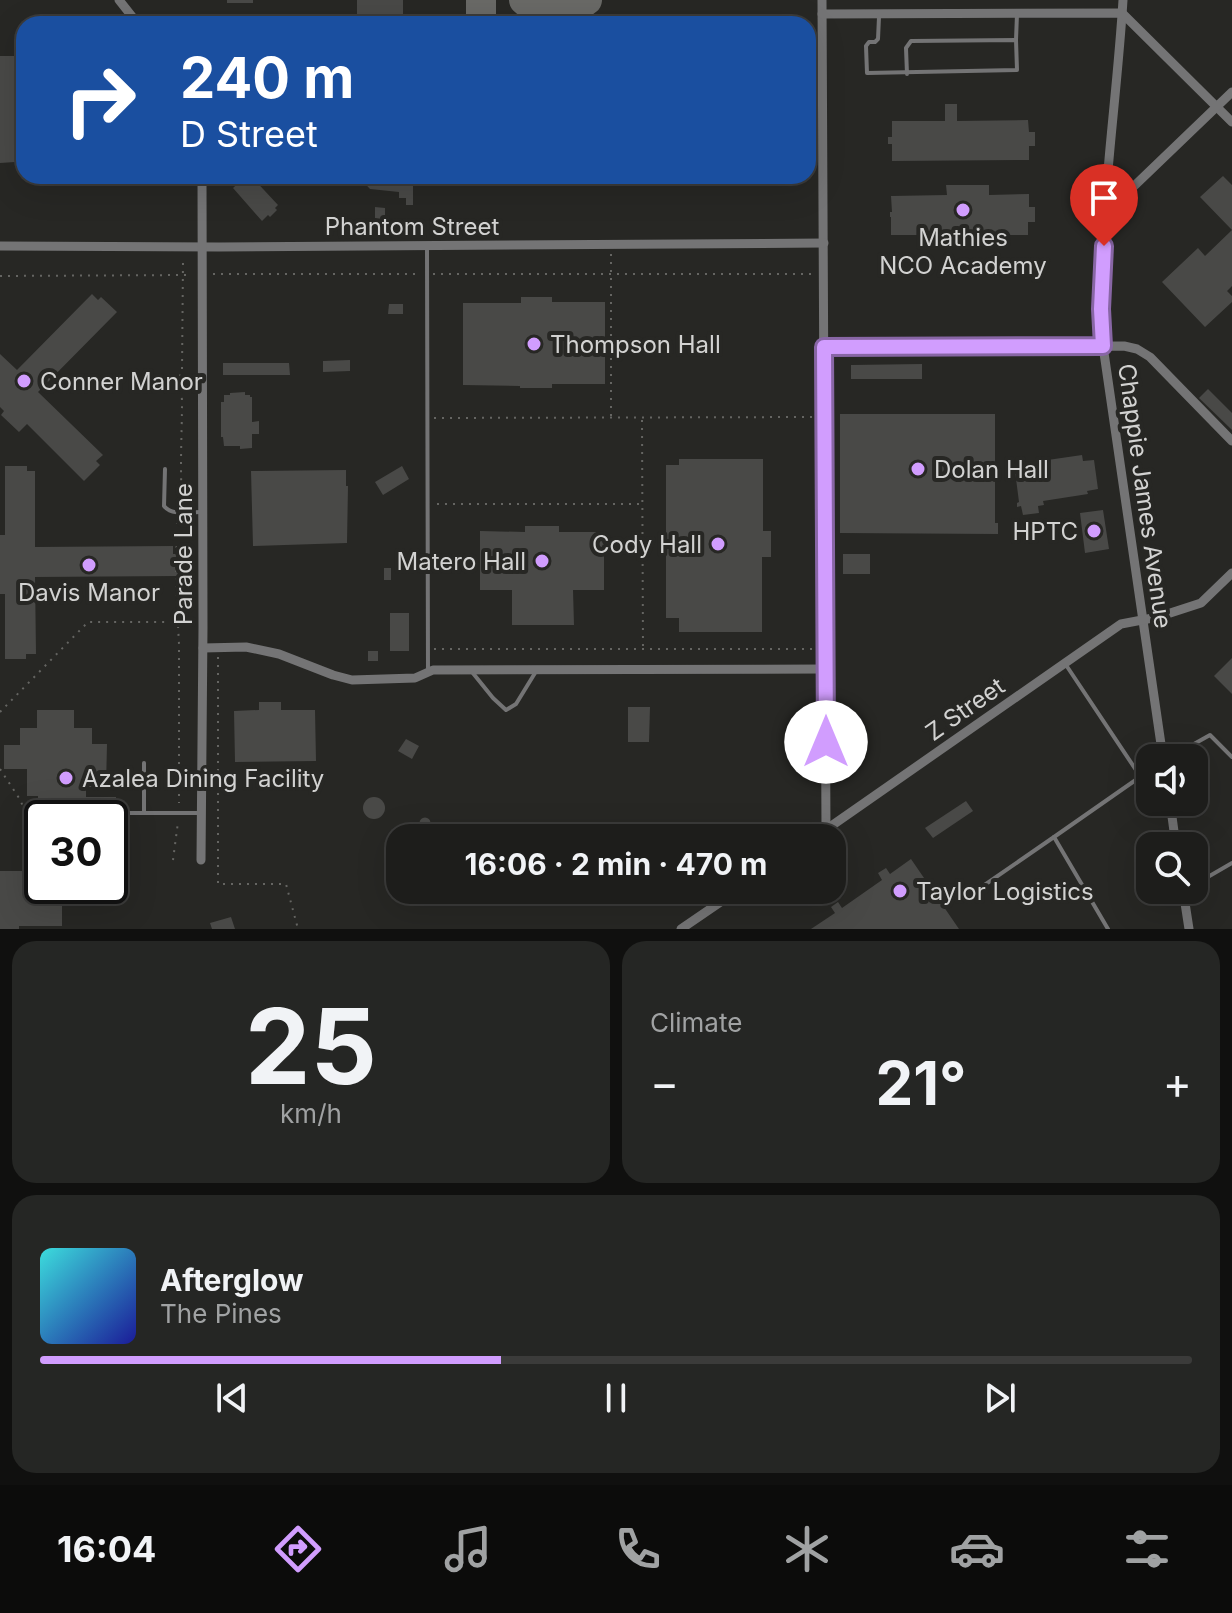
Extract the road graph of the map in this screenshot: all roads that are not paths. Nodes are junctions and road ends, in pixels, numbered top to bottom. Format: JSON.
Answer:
{"nodes":[{"id":1,"x":119,"y":0,"type":"edge"},
{"id":2,"x":822,"y":0,"type":"edge"},
{"id":3,"x":1123,"y":0,"type":"edge"},
{"id":4,"x":1017,"y":13,"type":"junction"},
{"id":5,"x":1122,"y":13,"type":"junction"},
{"id":6,"x":822,"y":14,"type":"junction"},
{"id":7,"x":879,"y":14,"type":"junction"},
{"id":8,"x":132,"y":16,"type":"edge"},
{"id":9,"x":1016,"y":40,"type":"junction"},
{"id":10,"x":907,"y":74,"type":"junction"},
{"id":11,"x":1232,"y":92,"type":"edge"},
{"id":12,"x":1217,"y":107,"type":"junction"},
{"id":13,"x":1232,"y":122,"type":"edge"},
{"id":14,"x":202,"y":184,"type":"edge"},
{"id":15,"x":1105,"y":214,"type":"junction"},
{"id":16,"x":824,"y":243,"type":"junction"},
{"id":17,"x":427,"y":245,"type":"junction"},
{"id":18,"x":0,"y":246,"type":"edge"},
{"id":19,"x":202,"y":247,"type":"junction"},
{"id":20,"x":1103,"y":346,"type":"junction"},
{"id":21,"x":824,"y":347,"type":"junction"},
{"id":22,"x":1232,"y":441,"type":"edge"},
{"id":23,"x":165,"y":469,"type":"dead end"},
{"id":24,"x":202,"y":512,"type":"junction"},
{"id":25,"x":1232,"y":573,"type":"edge"},
{"id":26,"x":1142,"y":621,"type":"junction"},
{"id":27,"x":203,"y":648,"type":"junction"},
{"id":28,"x":1065,"y":664,"type":"junction"},
{"id":29,"x":825,"y":669,"type":"junction"},
{"id":30,"x":470,"y":670,"type":"junction"},
{"id":31,"x":537,"y":670,"type":"junction"},
{"id":32,"x":428,"y":672,"type":"junction"},
{"id":33,"x":1164,"y":744,"type":"edge"},
{"id":34,"x":1193,"y":744,"type":"edge"},
{"id":35,"x":1232,"y":757,"type":"edge"},
{"id":36,"x":144,"y":763,"type":"dead end"},
{"id":37,"x":1136,"y":770,"type":"edge"},
{"id":38,"x":1136,"y":779,"type":"edge"},
{"id":39,"x":128,"y":813,"type":"edge"},
{"id":40,"x":144,"y":813,"type":"junction"},
{"id":41,"x":201,"y":813,"type":"junction"},
{"id":42,"x":826,"y":824,"type":"edge"},
{"id":43,"x":835,"y":824,"type":"edge"},
{"id":44,"x":1054,"y":837,"type":"junction"},
{"id":45,"x":201,"y":860,"type":"dead end"},
{"id":46,"x":1232,"y":863,"type":"edge"},
{"id":47,"x":1208,"y":877,"type":"edge"},
{"id":48,"x":970,"y":895,"type":"dead end"},
{"id":49,"x":718,"y":904,"type":"edge"},
{"id":50,"x":1186,"y":904,"type":"edge"},
{"id":51,"x":681,"y":929,"type":"edge"},
{"id":52,"x":1108,"y":929,"type":"edge"},
{"id":53,"x":1189,"y":929,"type":"edge"}],
"edges":[{"from":1,"to":8,"type":"street"},
{"from":2,"to":6,"type":"street"},
{"from":3,"to":5,"type":"street","name":"Chappie James Avenue"},
{"from":4,"to":5,"type":"street"},
{"from":4,"to":7,"type":"street"},
{"from":4,"to":9,"type":"lane"},
{"from":5,"to":12,"type":"street"},
{"from":5,"to":15,"type":"street","name":"Chappie James Avenue"},
{"from":6,"to":7,"type":"street"},
{"from":6,"to":16,"type":"street"},
{"from":7,"to":10,"type":"lane"},
{"from":9,"to":10,"type":"lane"},
{"from":9,"to":10,"type":"lane"},
{"from":11,"to":12,"type":"street"},
{"from":12,"to":13,"type":"street"},
{"from":12,"to":15,"type":"street"},
{"from":14,"to":19,"type":"street","name":"Parade Lane"},
{"from":15,"to":20,"type":"street","name":"Chappie James Avenue"},
{"from":16,"to":17,"type":"street","name":"Phantom Street"},
{"from":16,"to":21,"type":"street"},
{"from":17,"to":19,"type":"street","name":"Phantom Street"},
{"from":17,"to":32,"type":"lane"},
{"from":18,"to":19,"type":"street","name":"Phantom Street"},
{"from":19,"to":24,"type":"street","name":"Parade Lane"},
{"from":20,"to":21,"type":"street"},
{"from":20,"to":22,"type":"street"},
{"from":20,"to":26,"type":"street","name":"Chappie James Avenue"},
{"from":21,"to":29,"type":"street"},
{"from":23,"to":24,"type":"lane"},
{"from":24,"to":27,"type":"street","name":"Parade Lane"},
{"from":25,"to":26,"type":"street","name":"Z Street"},
{"from":26,"to":28,"type":"street","name":"Z Street"},
{"from":26,"to":33,"type":"street","name":"Chappie James Avenue"},
{"from":27,"to":32,"type":"street"},
{"from":27,"to":41,"type":"street","name":"Parade Lane"},
{"from":28,"to":37,"type":"lane"},
{"from":28,"to":43,"type":"street","name":"Z Street"},
{"from":29,"to":31,"type":"street"},
{"from":29,"to":42,"type":"street"},
{"from":30,"to":31,"type":"street"},
{"from":30,"to":31,"type":"lane"},
{"from":30,"to":32,"type":"street"},
{"from":34,"to":35,"type":"lane"},
{"from":36,"to":40,"type":"lane"},
{"from":38,"to":44,"type":"lane"},
{"from":39,"to":40,"type":"lane"},
{"from":40,"to":41,"type":"lane"},
{"from":41,"to":45,"type":"street","name":"Parade Lane"},
{"from":44,"to":48,"type":"lane"},
{"from":44,"to":52,"type":"lane"},
{"from":46,"to":47,"type":"lane"},
{"from":49,"to":51,"type":"street"},
{"from":50,"to":53,"type":"street"}]}
